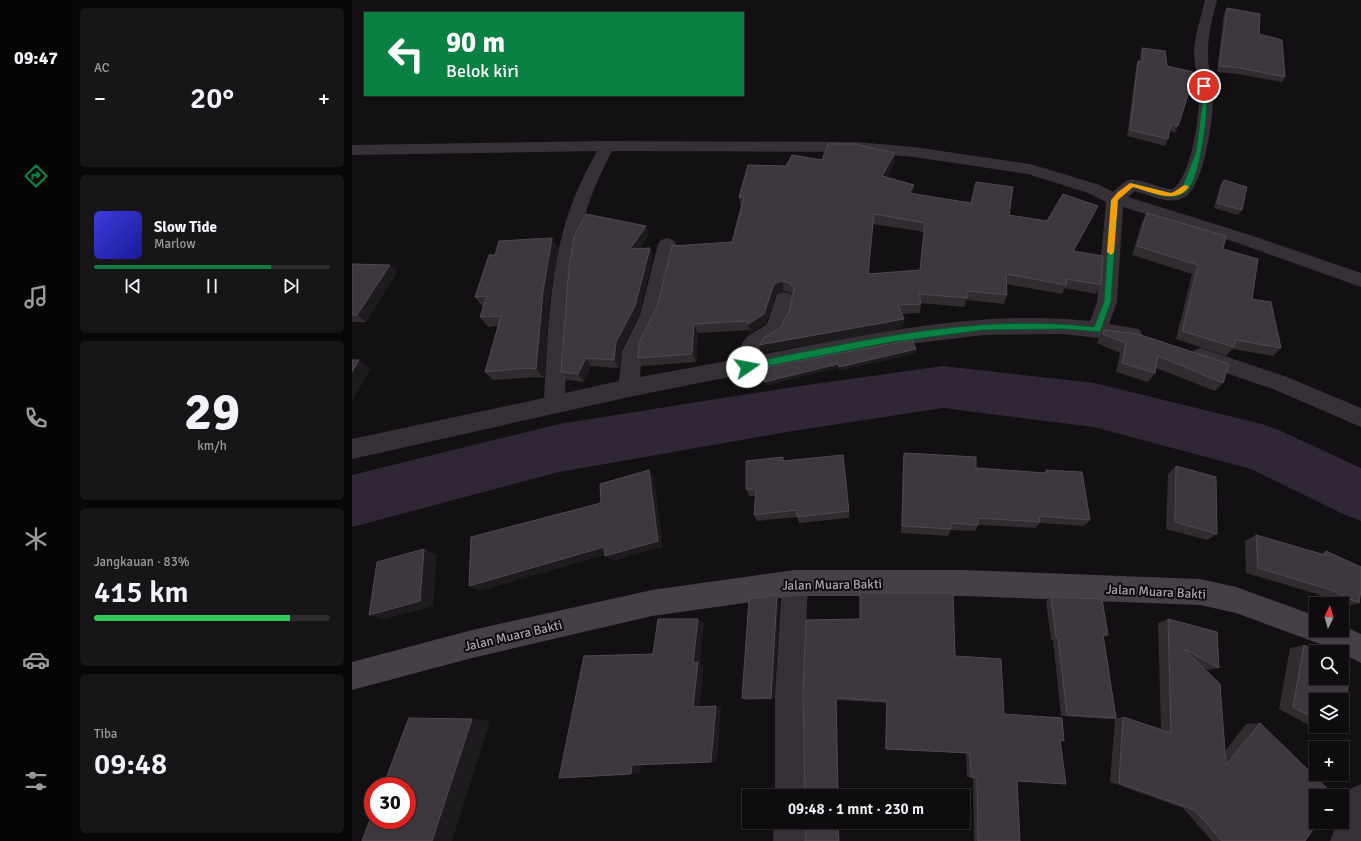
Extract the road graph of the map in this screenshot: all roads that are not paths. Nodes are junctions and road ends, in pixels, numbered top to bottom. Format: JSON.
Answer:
{"nodes":[{"id":1,"x":1211,"y":0,"type":"edge"},
{"id":2,"x":607,"y":146,"type":"junction"},
{"id":3,"x":352,"y":150,"type":"edge"},
{"id":4,"x":1120,"y":194,"type":"junction"},
{"id":5,"x":668,"y":244,"type":"dead end"},
{"id":6,"x":1361,"y":280,"type":"edge"},
{"id":7,"x":784,"y":300,"type":"dead end"},
{"id":8,"x":1097,"y":330,"type":"junction"},
{"id":9,"x":1147,"y":339,"type":"edge"},
{"id":10,"x":1185,"y":351,"type":"edge"},
{"id":11,"x":747,"y":367,"type":"junction"},
{"id":12,"x":629,"y":388,"type":"junction"},
{"id":13,"x":554,"y":405,"type":"junction"},
{"id":14,"x":1361,"y":418,"type":"edge"},
{"id":15,"x":352,"y":449,"type":"edge"},
{"id":16,"x":795,"y":583,"type":"junction"},
{"id":17,"x":1309,"y":627,"type":"edge"},
{"id":18,"x":1336,"y":637,"type":"edge"},
{"id":19,"x":1361,"y":649,"type":"edge"},
{"id":20,"x":352,"y":676,"type":"edge"},
{"id":21,"x":790,"y":789,"type":"edge"},
{"id":22,"x":1361,"y":800,"type":"edge"},
{"id":23,"x":790,"y":829,"type":"edge"},
{"id":24,"x":789,"y":841,"type":"edge"},
{"id":25,"x":1346,"y":841,"type":"edge"}],
"edges":[{"from":1,"to":4,"type":"street"},
{"from":2,"to":3,"type":"street"},
{"from":2,"to":4,"type":"street"},
{"from":2,"to":13,"type":"street"},
{"from":4,"to":6,"type":"street"},
{"from":4,"to":8,"type":"street"},
{"from":5,"to":12,"type":"street"},
{"from":7,"to":11,"type":"street"},
{"from":8,"to":9,"type":"street"},
{"from":8,"to":11,"type":"street"},
{"from":10,"to":14,"type":"street"},
{"from":11,"to":12,"type":"street"},
{"from":12,"to":13,"type":"street"},
{"from":13,"to":15,"type":"street"},
{"from":16,"to":17,"type":"street","name":"Jalan Muara Bakti"},
{"from":16,"to":20,"type":"street","name":"Jalan Muara Bakti"},
{"from":16,"to":21,"type":"street"},
{"from":18,"to":19,"type":"street","name":"Jalan Muara Bakti"},
{"from":22,"to":25,"type":"street"},
{"from":23,"to":24,"type":"street"}]}
